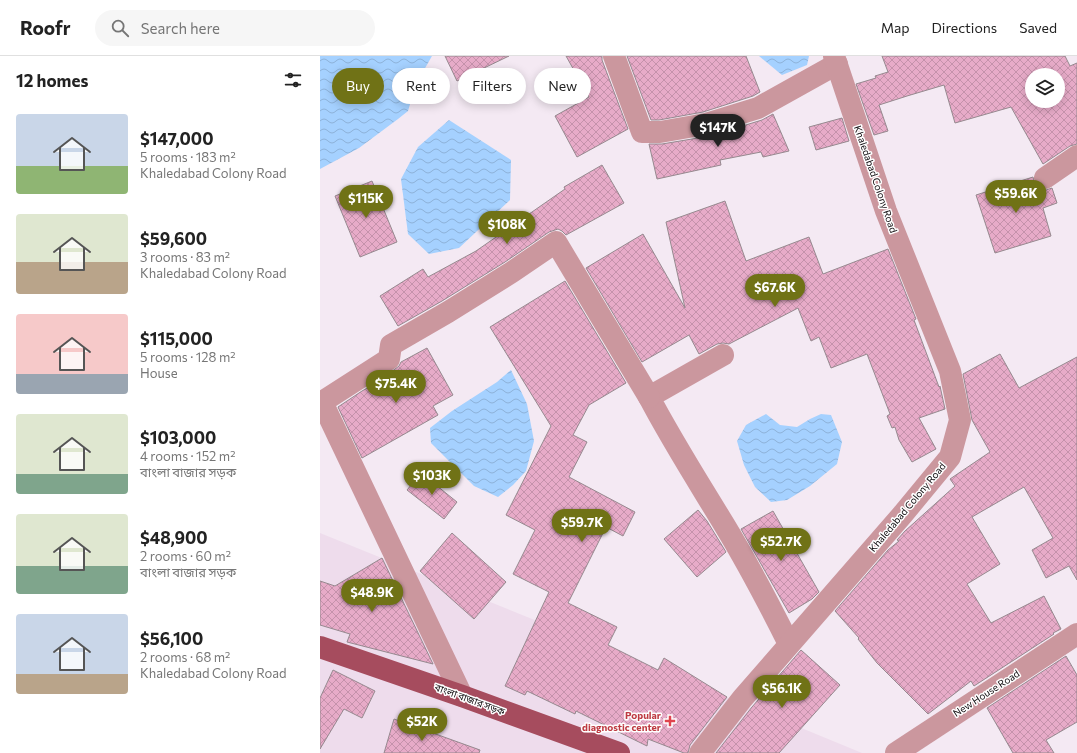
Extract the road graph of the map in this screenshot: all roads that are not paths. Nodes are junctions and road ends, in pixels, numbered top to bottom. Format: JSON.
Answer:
{"nodes":[{"id":1,"x":614,"y":56,"type":"edge"},
{"id":2,"x":835,"y":60,"type":"edge"},
{"id":3,"x":1077,"y":156,"type":"edge"},
{"id":4,"x":1045,"y":178,"type":"dead end"},
{"id":5,"x":723,"y":355,"type":"dead end"},
{"id":6,"x":649,"y":397,"type":"junction"},
{"id":7,"x":1077,"y":634,"type":"edge"},
{"id":8,"x":789,"y":644,"type":"junction"},
{"id":9,"x":320,"y":647,"type":"edge"},
{"id":10,"x":462,"y":696,"type":"junction"},
{"id":11,"x":619,"y":753,"type":"edge"},
{"id":12,"x":700,"y":753,"type":"edge"},
{"id":13,"x":896,"y":753,"type":"edge"}],
"edges":[{"from":1,"to":2,"type":"street"},
{"from":2,"to":8,"type":"street","name":"Khaledabad Colony Road"},
{"from":3,"to":4,"type":"street"},
{"from":5,"to":6,"type":"street"},
{"from":6,"to":8,"type":"street"},
{"from":6,"to":10,"type":"street"},
{"from":7,"to":13,"type":"street","name":"New House Road"},
{"from":8,"to":12,"type":"street","name":"Khaledabad Colony Road"},
{"from":9,"to":10,"type":"main road","name":"বাংলা বাজার সড়ক"},
{"from":10,"to":11,"type":"main road","name":"বাংলা বাজার সড়ক"}]}
